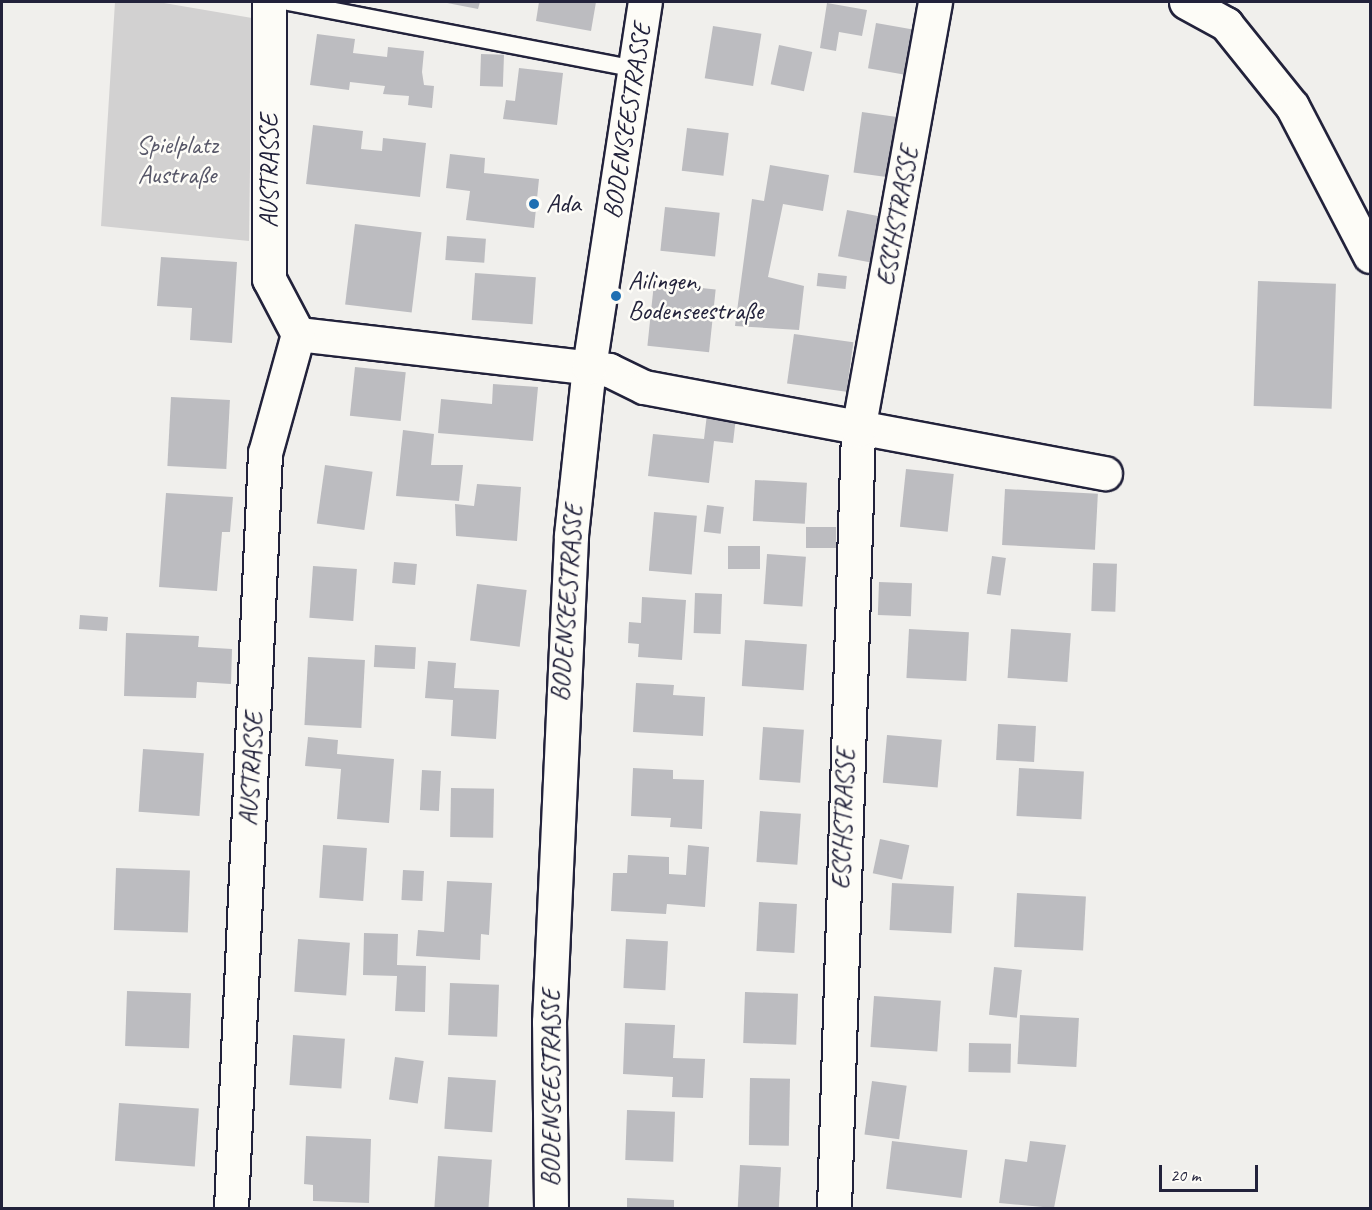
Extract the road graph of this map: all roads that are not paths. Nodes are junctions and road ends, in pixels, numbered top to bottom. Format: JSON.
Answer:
{"nodes":[{"id":1,"x":269,"y":2,"type":"edge"},
{"id":2,"x":288,"y":2,"type":"edge"},
{"id":3,"x":645,"y":2,"type":"edge"},
{"id":4,"x":935,"y":2,"type":"edge"},
{"id":5,"x":1186,"y":2,"type":"edge"},
{"id":6,"x":635,"y":69,"type":"junction"},
{"id":7,"x":1371,"y":256,"type":"edge"},
{"id":8,"x":298,"y":334,"type":"junction"},
{"id":9,"x":589,"y":367,"type":"junction"},
{"id":10,"x":858,"y":430,"type":"junction"},
{"id":11,"x":1105,"y":473,"type":"dead end"},
{"id":12,"x":231,"y":1209,"type":"edge"},
{"id":13,"x":551,"y":1209,"type":"edge"},
{"id":14,"x":834,"y":1209,"type":"edge"}],
"edges":[{"from":1,"to":8,"type":"street","name":"AUSTRASSE"},
{"from":2,"to":6,"type":"lane"},
{"from":3,"to":6,"type":"street","name":"BODENSEESTRASSE"},
{"from":4,"to":10,"type":"street","name":"ESCHSTRASSE"},
{"from":5,"to":7,"type":"street"},
{"from":6,"to":9,"type":"street","name":"BODENSEESTRASSE"},
{"from":8,"to":9,"type":"street"},
{"from":8,"to":12,"type":"street","name":"AUSTRASSE"},
{"from":9,"to":10,"type":"street"},
{"from":9,"to":13,"type":"street","name":"BODENSEESTRASSE"},
{"from":10,"to":11,"type":"street"},
{"from":10,"to":14,"type":"street","name":"ESCHSTRASSE"}]}
